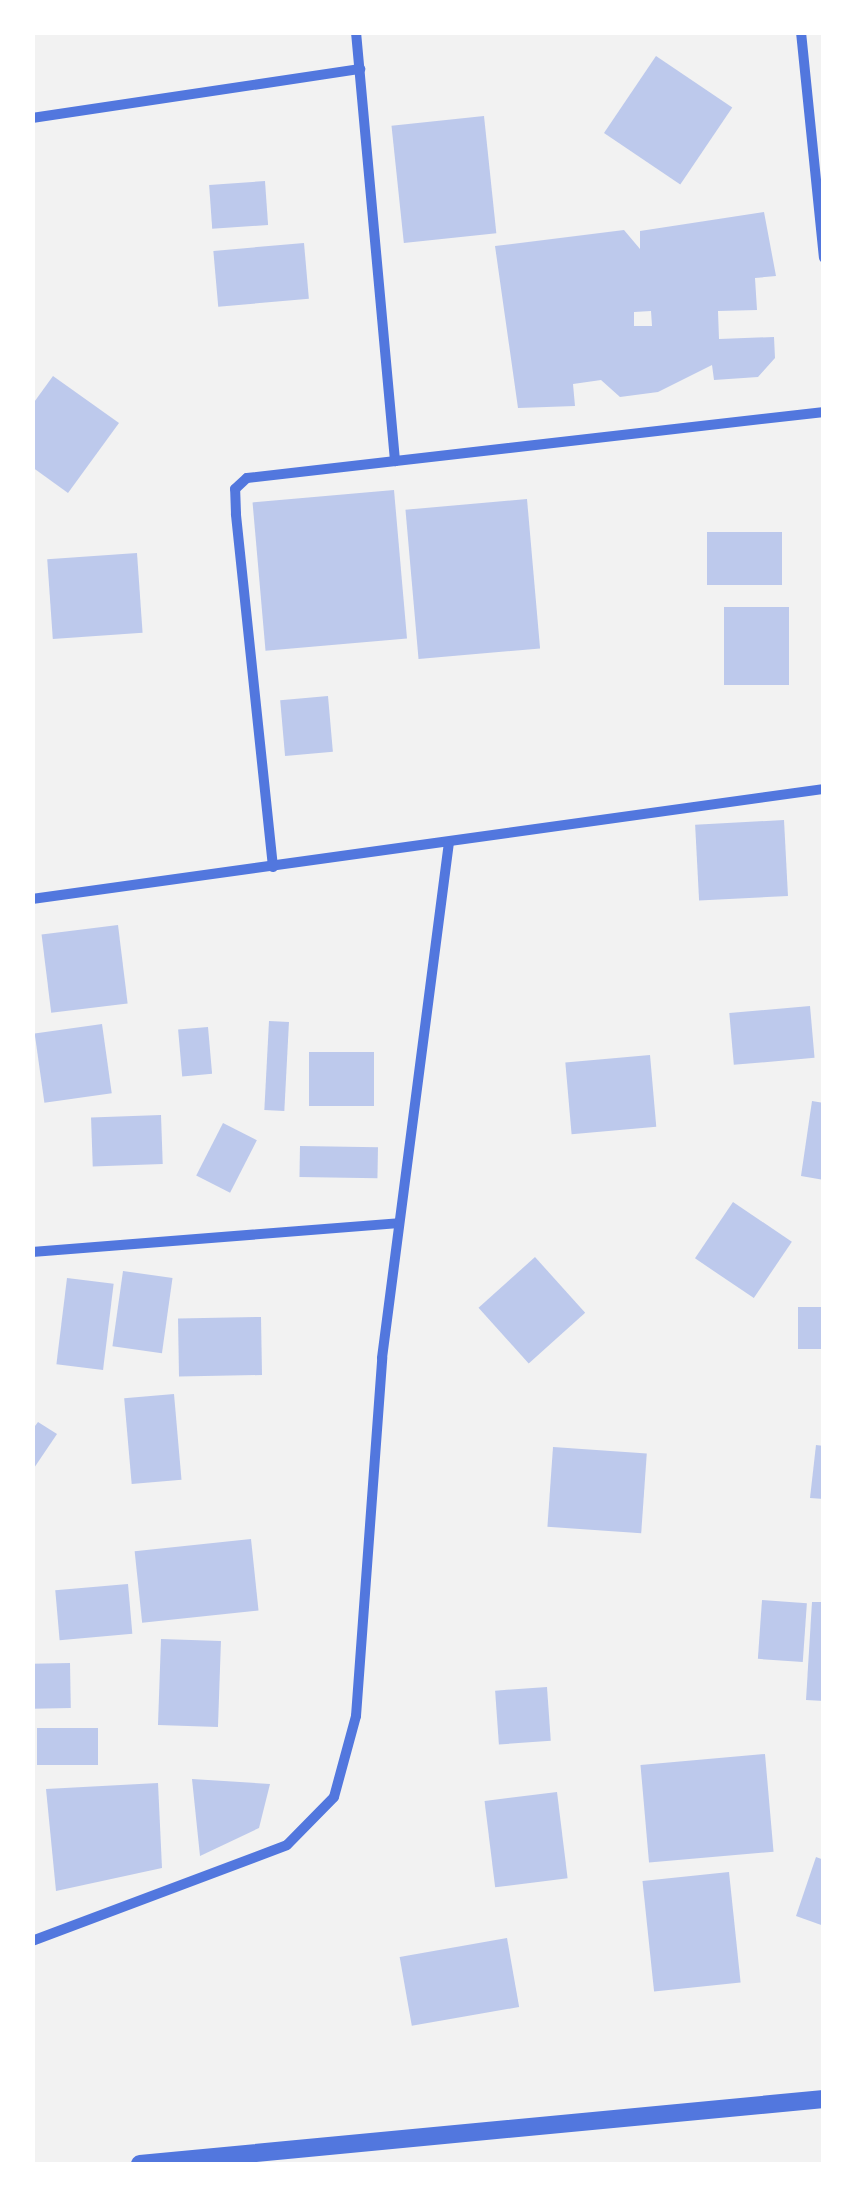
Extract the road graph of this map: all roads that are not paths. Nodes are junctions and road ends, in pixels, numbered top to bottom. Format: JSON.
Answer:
{"nodes":[{"id":1,"x":356,"y":32,"type":"edge"},
{"id":2,"x":800,"y":32,"type":"edge"},
{"id":3,"x":360,"y":69,"type":"junction"},
{"id":4,"x":32,"y":118,"type":"edge"},
{"id":5,"x":824,"y":258,"type":"edge"},
{"id":6,"x":824,"y":412,"type":"edge"},
{"id":7,"x":395,"y":461,"type":"junction"},
{"id":8,"x":824,"y":789,"type":"edge"},
{"id":9,"x":449,"y":842,"type":"junction"},
{"id":10,"x":273,"y":867,"type":"junction"},
{"id":11,"x":32,"y":899,"type":"edge"},
{"id":12,"x":398,"y":1223,"type":"junction"},
{"id":13,"x":32,"y":1252,"type":"edge"},
{"id":14,"x":32,"y":1941,"type":"edge"},
{"id":15,"x":824,"y":2099,"type":"edge"},
{"id":16,"x":140,"y":2164,"type":"edge"}],
"edges":[{"from":1,"to":3,"type":"street"},
{"from":2,"to":5,"type":"street"},
{"from":3,"to":4,"type":"street"},
{"from":3,"to":7,"type":"street"},
{"from":6,"to":7,"type":"street"},
{"from":7,"to":10,"type":"street"},
{"from":8,"to":9,"type":"street"},
{"from":9,"to":10,"type":"street"},
{"from":9,"to":12,"type":"street"},
{"from":10,"to":11,"type":"street"},
{"from":12,"to":13,"type":"street"},
{"from":12,"to":14,"type":"street"},
{"from":15,"to":16,"type":"street"}]}
